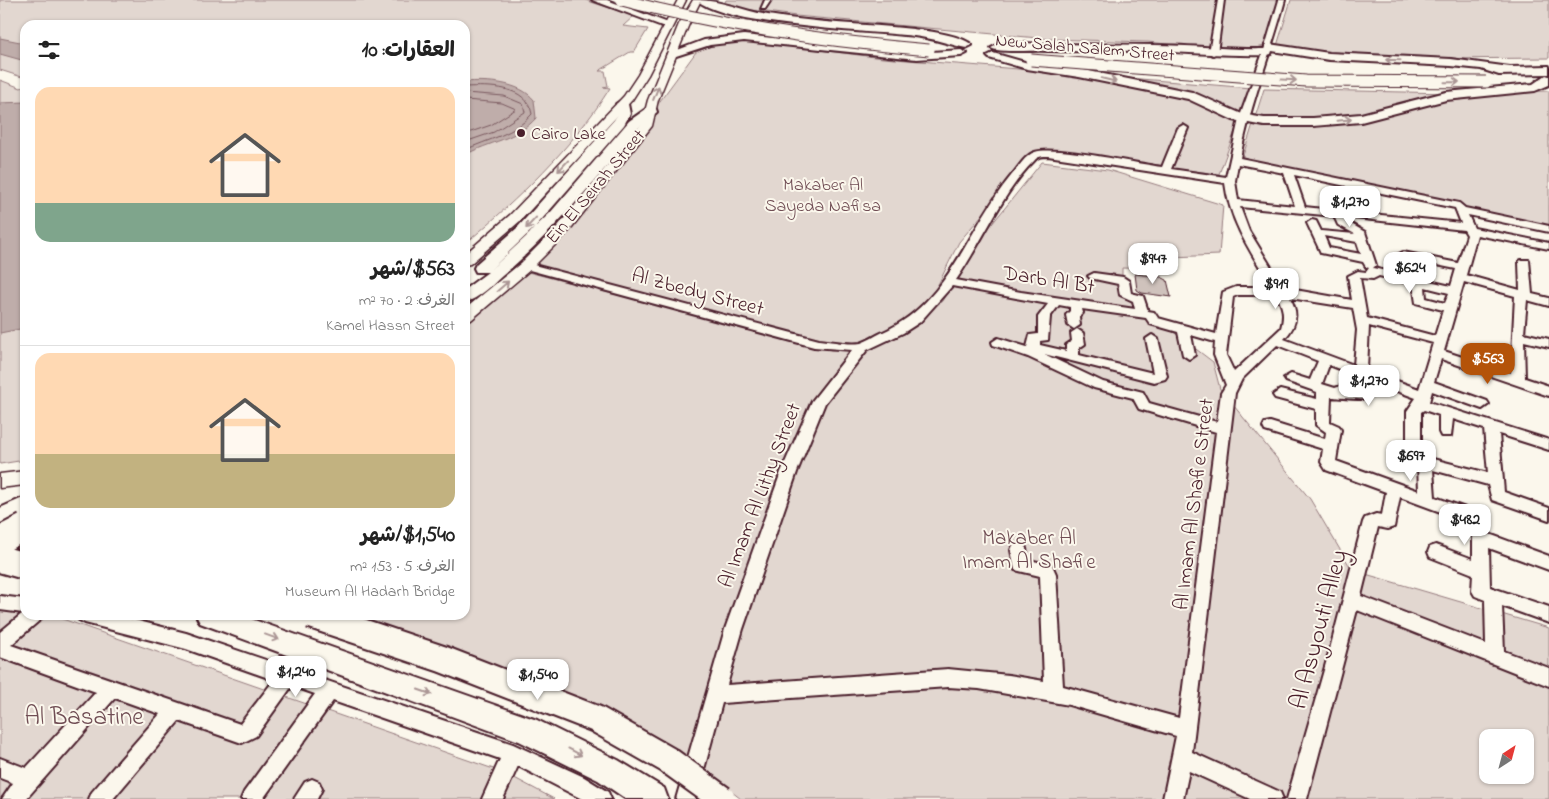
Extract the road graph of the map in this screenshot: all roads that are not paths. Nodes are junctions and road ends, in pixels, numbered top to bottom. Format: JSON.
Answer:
{"nodes":[{"id":1,"x":598,"y":0,"type":"edge"},
{"id":2,"x":651,"y":0,"type":"edge"},
{"id":3,"x":655,"y":0,"type":"edge"},
{"id":4,"x":682,"y":0,"type":"edge"},
{"id":5,"x":697,"y":0,"type":"edge"},
{"id":6,"x":702,"y":0,"type":"edge"},
{"id":7,"x":768,"y":0,"type":"edge"},
{"id":8,"x":1222,"y":0,"type":"edge"},
{"id":9,"x":1282,"y":0,"type":"edge"},
{"id":10,"x":619,"y":3,"type":"edge"},
{"id":11,"x":763,"y":8,"type":"dead end"},
{"id":12,"x":733,"y":11,"type":"junction"},
{"id":13,"x":666,"y":24,"type":"junction"},
{"id":14,"x":722,"y":40,"type":"junction"},
{"id":15,"x":931,"y":46,"type":"junction"},
{"id":16,"x":963,"y":49,"type":"junction"},
{"id":17,"x":1268,"y":50,"type":"junction"},
{"id":18,"x":1213,"y":52,"type":"junction"},
{"id":19,"x":673,"y":54,"type":"junction"},
{"id":20,"x":988,"y":54,"type":"junction"},
{"id":21,"x":1033,"y":56,"type":"junction"},
{"id":22,"x":1511,"y":71,"type":"junction"},
{"id":23,"x":1548,"y":76,"type":"edge"},
{"id":24,"x":622,"y":104,"type":"junction"},
{"id":25,"x":651,"y":112,"type":"junction"},
{"id":26,"x":1244,"y":119,"type":"junction"},
{"id":27,"x":1183,"y":128,"type":"dead end"},
{"id":28,"x":1233,"y":160,"type":"junction"},
{"id":29,"x":1166,"y":170,"type":"junction"},
{"id":30,"x":1288,"y":171,"type":"junction"},
{"id":31,"x":1230,"y":181,"type":"junction"},
{"id":32,"x":1351,"y":184,"type":"junction"},
{"id":33,"x":1233,"y":203,"type":"junction"},
{"id":34,"x":1460,"y":208,"type":"junction"},
{"id":35,"x":1301,"y":210,"type":"junction"},
{"id":36,"x":1338,"y":214,"type":"junction"},
{"id":37,"x":1356,"y":216,"type":"junction"},
{"id":38,"x":1508,"y":220,"type":"junction"},
{"id":39,"x":1312,"y":223,"type":"dead end"},
{"id":40,"x":1549,"y":228,"type":"edge"},
{"id":41,"x":1470,"y":229,"type":"junction"},
{"id":42,"x":1324,"y":233,"type":"dead end"},
{"id":43,"x":1508,"y":238,"type":"junction"},
{"id":44,"x":1362,"y":239,"type":"junction"},
{"id":45,"x":1549,"y":246,"type":"edge"},
{"id":46,"x":1434,"y":249,"type":"dead end"},
{"id":47,"x":1402,"y":255,"type":"dead end"},
{"id":48,"x":470,"y":257,"type":"edge"},
{"id":49,"x":1438,"y":262,"type":"junction"},
{"id":50,"x":1525,"y":262,"type":"dead end"},
{"id":51,"x":1370,"y":265,"type":"junction"},
{"id":52,"x":526,"y":266,"type":"junction"},
{"id":53,"x":1460,"y":272,"type":"junction"},
{"id":54,"x":470,"y":276,"type":"edge"},
{"id":55,"x":1094,"y":276,"type":"dead end"},
{"id":56,"x":950,"y":282,"type":"junction"},
{"id":57,"x":1420,"y":283,"type":"junction"},
{"id":58,"x":1455,"y":291,"type":"junction"},
{"id":59,"x":1282,"y":292,"type":"junction"},
{"id":60,"x":470,"y":293,"type":"edge"},
{"id":61,"x":1524,"y":296,"type":"junction"},
{"id":62,"x":1056,"y":301,"type":"junction"},
{"id":63,"x":1549,"y":302,"type":"edge"},
{"id":64,"x":1076,"y":304,"type":"junction"},
{"id":65,"x":1359,"y":305,"type":"junction"},
{"id":66,"x":1450,"y":308,"type":"junction"},
{"id":67,"x":470,"y":313,"type":"edge"},
{"id":68,"x":1139,"y":313,"type":"junction"},
{"id":69,"x":1362,"y":320,"type":"junction"},
{"id":70,"x":1140,"y":326,"type":"dead end"},
{"id":71,"x":1184,"y":330,"type":"junction"},
{"id":72,"x":1518,"y":335,"type":"junction"},
{"id":73,"x":1152,"y":339,"type":"dead end"},
{"id":74,"x":1222,"y":340,"type":"junction"},
{"id":75,"x":1275,"y":340,"type":"junction"},
{"id":76,"x":998,"y":342,"type":"dead end"},
{"id":77,"x":1549,"y":343,"type":"edge"},
{"id":78,"x":862,"y":347,"type":"junction"},
{"id":79,"x":1439,"y":347,"type":"junction"},
{"id":80,"x":1033,"y":351,"type":"junction"},
{"id":81,"x":1189,"y":355,"type":"dead end"},
{"id":82,"x":1073,"y":358,"type":"junction"},
{"id":83,"x":1325,"y":359,"type":"junction"},
{"id":84,"x":1361,"y":372,"type":"junction"},
{"id":85,"x":1291,"y":378,"type":"dead end"},
{"id":86,"x":1518,"y":380,"type":"junction"},
{"id":87,"x":1232,"y":384,"type":"junction"},
{"id":88,"x":1319,"y":388,"type":"junction"},
{"id":89,"x":1549,"y":391,"type":"edge"},
{"id":90,"x":1280,"y":395,"type":"dead end"},
{"id":91,"x":1424,"y":395,"type":"junction"},
{"id":92,"x":1482,"y":404,"type":"dead end"},
{"id":93,"x":1324,"y":406,"type":"junction"},
{"id":94,"x":1446,"y":412,"type":"junction"},
{"id":95,"x":1492,"y":426,"type":"junction"},
{"id":96,"x":1270,"y":427,"type":"dead end"},
{"id":97,"x":1224,"y":429,"type":"junction"},
{"id":98,"x":1446,"y":432,"type":"dead end"},
{"id":99,"x":1549,"y":445,"type":"edge"},
{"id":100,"x":1331,"y":446,"type":"junction"},
{"id":101,"x":1425,"y":462,"type":"junction"},
{"id":102,"x":20,"y":479,"type":"edge"},
{"id":103,"x":0,"y":481,"type":"edge"},
{"id":104,"x":1495,"y":481,"type":"junction"},
{"id":105,"x":1394,"y":489,"type":"junction"},
{"id":106,"x":1427,"y":501,"type":"junction"},
{"id":107,"x":20,"y":508,"type":"edge"},
{"id":108,"x":1549,"y":514,"type":"edge"},
{"id":109,"x":0,"y":518,"type":"edge"},
{"id":110,"x":0,"y":527,"type":"edge"},
{"id":111,"x":20,"y":530,"type":"edge"},
{"id":112,"x":20,"y":532,"type":"edge"},
{"id":113,"x":1481,"y":538,"type":"junction"},
{"id":114,"x":0,"y":540,"type":"edge"},
{"id":115,"x":1019,"y":550,"type":"dead end"},
{"id":116,"x":1436,"y":552,"type":"dead end"},
{"id":117,"x":0,"y":559,"type":"edge"},
{"id":118,"x":20,"y":563,"type":"edge"},
{"id":119,"x":1549,"y":563,"type":"edge"},
{"id":120,"x":20,"y":565,"type":"edge"},
{"id":121,"x":0,"y":569,"type":"edge"},
{"id":122,"x":1482,"y":570,"type":"junction"},
{"id":123,"x":1493,"y":596,"type":"junction"},
{"id":124,"x":1351,"y":600,"type":"junction"},
{"id":125,"x":0,"y":603,"type":"edge"},
{"id":126,"x":20,"y":605,"type":"edge"},
{"id":127,"x":1549,"y":615,"type":"edge"},
{"id":128,"x":28,"y":620,"type":"edge"},
{"id":129,"x":104,"y":620,"type":"edge"},
{"id":130,"x":223,"y":620,"type":"edge"},
{"id":131,"x":326,"y":620,"type":"edge"},
{"id":132,"x":352,"y":620,"type":"edge"},
{"id":133,"x":0,"y":643,"type":"edge"},
{"id":134,"x":0,"y":649,"type":"edge"},
{"id":135,"x":1495,"y":656,"type":"junction"},
{"id":136,"x":288,"y":677,"type":"junction"},
{"id":137,"x":1549,"y":677,"type":"edge"},
{"id":138,"x":111,"y":689,"type":"junction"},
{"id":139,"x":328,"y":692,"type":"junction"},
{"id":140,"x":1054,"y":692,"type":"junction"},
{"id":141,"x":717,"y":695,"type":"junction"},
{"id":142,"x":175,"y":711,"type":"junction"},
{"id":143,"x":1187,"y":730,"type":"junction"},
{"id":144,"x":513,"y":754,"type":"junction"},
{"id":145,"x":1181,"y":757,"type":"junction"},
{"id":146,"x":0,"y":768,"type":"edge"},
{"id":147,"x":695,"y":768,"type":"junction"},
{"id":148,"x":29,"y":779,"type":"junction"},
{"id":149,"x":12,"y":799,"type":"edge"},
{"id":150,"x":99,"y":799,"type":"edge"},
{"id":151,"x":251,"y":799,"type":"edge"},
{"id":152,"x":492,"y":799,"type":"edge"},
{"id":153,"x":601,"y":799,"type":"edge"},
{"id":154,"x":654,"y":799,"type":"edge"},
{"id":155,"x":686,"y":799,"type":"edge"},
{"id":156,"x":722,"y":799,"type":"edge"},
{"id":157,"x":737,"y":799,"type":"edge"},
{"id":158,"x":1173,"y":799,"type":"edge"},
{"id":159,"x":1273,"y":799,"type":"edge"},
{"id":160,"x":1297,"y":799,"type":"edge"}],
"edges":[{"from":1,"to":10,"type":"highway"},
{"from":2,"to":10,"type":"highway"},
{"from":3,"to":15,"type":"highway","name":"New Salah Salem Street"},
{"from":4,"to":13,"type":"main road","name":"Ein El Seirah Street"},
{"from":5,"to":19,"type":"main road","name":"Ein El Seirah Street"},
{"from":6,"to":12,"type":"highway"},
{"from":7,"to":11,"type":"street"},
{"from":8,"to":18,"type":"street"},
{"from":9,"to":17,"type":"street","name":"Al Imam Al Shafie Street"},
{"from":10,"to":13,"type":"highway"},
{"from":10,"to":15,"type":"highway","name":"New Salah Salem Street","bridge":true},
{"from":12,"to":14,"type":"highway"},
{"from":12,"to":16,"type":"highway"},
{"from":13,"to":24,"type":"main road","name":"Ein El Seirah Street"},
{"from":14,"to":16,"type":"highway"},
{"from":14,"to":19,"type":"highway"},
{"from":15,"to":16,"type":"highway","name":"New Salah Salem Street"},
{"from":16,"to":20,"type":"highway","name":"New Salah Salem Street"},
{"from":16,"to":20,"type":"highway","name":"New Salah Salem Street"},
{"from":17,"to":18,"type":"highway"},
{"from":22,"to":17,"type":"highway","one_way":true},
{"from":17,"to":26,"type":"street","name":"Al Imam Al Shafie Street"},
{"from":18,"to":20,"type":"highway"},
{"from":25,"to":19,"type":"main road","name":"Ein El Seirah Street","one_way":true},
{"from":20,"to":21,"type":"highway","name":"New Salah Salem Street"},
{"from":20,"to":26,"type":"highway","one_way":true},
{"from":21,"to":22,"type":"highway","name":"New Salah Salem Street"},
{"from":21,"to":23,"type":"highway","name":"New Salah Salem Street","one_way":true,"bridge":true},
{"from":22,"to":23,"type":"highway","name":"New Salah Salem Street"},
{"from":26,"to":23,"type":"highway","one_way":true},
{"from":24,"to":48,"type":"main road","name":"Ein El Seirah Street","one_way":true},
{"from":24,"to":54,"type":"highway","one_way":true},
{"from":25,"to":52,"type":"main road","name":"Ein El Seirah Street"},
{"from":25,"to":60,"type":"highway"},
{"from":26,"to":28,"type":"street","name":"Al Imam Al Shafie Street"},
{"from":27,"to":29,"type":"street"},
{"from":28,"to":30,"type":"street"},
{"from":28,"to":31,"type":"street","name":"Al Imam Al Shafie Street"},
{"from":29,"to":31,"type":"street","name":"Al Imam Al Lithy Street"},
{"from":29,"to":56,"type":"street","name":"Al Imam Al Lithy Street"},
{"from":30,"to":32,"type":"street"},
{"from":30,"to":35,"type":"street"},
{"from":31,"to":33,"type":"street","name":"Al Imam Al Shafie Street"},
{"from":32,"to":34,"type":"street"},
{"from":32,"to":37,"type":"street"},
{"from":33,"to":35,"type":"street"},
{"from":33,"to":59,"type":"street","name":"Al Imam Al Shafie Street"},
{"from":34,"to":38,"type":"street"},
{"from":34,"to":41,"type":"street"},
{"from":35,"to":36,"type":"street"},
{"from":36,"to":37,"type":"street"},
{"from":36,"to":44,"type":"street"},
{"from":37,"to":41,"type":"street"},
{"from":38,"to":40,"type":"street"},
{"from":38,"to":43,"type":"street"},
{"from":39,"to":51,"type":"street"},
{"from":41,"to":43,"type":"street"},
{"from":41,"to":53,"type":"street"},
{"from":42,"to":44,"type":"street"},
{"from":43,"to":45,"type":"street"},
{"from":44,"to":51,"type":"street"},
{"from":46,"to":49,"type":"street"},
{"from":47,"to":49,"type":"street"},
{"from":49,"to":53,"type":"street"},
{"from":50,"to":61,"type":"street"},
{"from":51,"to":57,"type":"street"},
{"from":51,"to":65,"type":"street"},
{"from":67,"to":52,"type":"main road","name":"Ein El Seirah Street","one_way":true},
{"from":52,"to":78,"type":"street","name":"Al Zbedy Street"},
{"from":53,"to":58,"type":"street"},
{"from":53,"to":61,"type":"street"},
{"from":55,"to":68,"type":"street","name":"Darb Al Bt"},
{"from":56,"to":62,"type":"street","name":"Darb Al Bt"},
{"from":56,"to":78,"type":"street","name":"Al Imam Al Lithy Street"},
{"from":57,"to":58,"type":"street"},
{"from":57,"to":66,"type":"street"},
{"from":58,"to":66,"type":"street"},
{"from":59,"to":65,"type":"street"},
{"from":59,"to":74,"type":"street"},
{"from":59,"to":75,"type":"street","name":"Al Imam Al Shafie Street"},
{"from":61,"to":63,"type":"street"},
{"from":61,"to":72,"type":"street"},
{"from":62,"to":64,"type":"street","name":"Darb Al Bt"},
{"from":62,"to":80,"type":"street"},
{"from":64,"to":68,"type":"street","name":"Darb Al Bt"},
{"from":64,"to":82,"type":"street"},
{"from":65,"to":69,"type":"street"},
{"from":66,"to":79,"type":"street"},
{"from":68,"to":70,"type":"street"},
{"from":68,"to":71,"type":"street","name":"Darb Al Bt"},
{"from":69,"to":79,"type":"street"},
{"from":69,"to":84,"type":"street"},
{"from":71,"to":74,"type":"street","name":"Darb Al Bt"},
{"from":71,"to":81,"type":"street"},
{"from":72,"to":77,"type":"street"},
{"from":72,"to":86,"type":"street"},
{"from":73,"to":82,"type":"street"},
{"from":74,"to":87,"type":"street"},
{"from":75,"to":83,"type":"street"},
{"from":75,"to":87,"type":"street","name":"Al Imam Al Shafie Street"},
{"from":76,"to":80,"type":"street"},
{"from":78,"to":141,"type":"street","name":"Al Imam Al Lithy Street"},
{"from":79,"to":86,"type":"street"},
{"from":79,"to":91,"type":"street"},
{"from":80,"to":82,"type":"street"},
{"from":80,"to":97,"type":"street"},
{"from":83,"to":84,"type":"street"},
{"from":83,"to":88,"type":"street"},
{"from":84,"to":88,"type":"street"},
{"from":84,"to":91,"type":"street"},
{"from":85,"to":88,"type":"street"},
{"from":86,"to":89,"type":"street"},
{"from":87,"to":97,"type":"street","name":"Al Imam Al Shafie Street"},
{"from":88,"to":93,"type":"street"},
{"from":90,"to":93,"type":"street"},
{"from":91,"to":92,"type":"street"},
{"from":91,"to":94,"type":"street"},
{"from":91,"to":101,"type":"street"},
{"from":93,"to":100,"type":"street"},
{"from":94,"to":95,"type":"street"},
{"from":94,"to":98,"type":"street"},
{"from":95,"to":99,"type":"street"},
{"from":95,"to":104,"type":"street"},
{"from":96,"to":100,"type":"street"},
{"from":97,"to":143,"type":"street","name":"Al Imam Al Shafie Street"},
{"from":100,"to":105,"type":"street"},
{"from":101,"to":104,"type":"street"},
{"from":101,"to":106,"type":"street"},
{"from":102,"to":103,"type":"main road"},
{"from":104,"to":108,"type":"street"},
{"from":105,"to":106,"type":"street"},
{"from":105,"to":124,"type":"street","name":"Al Asyouti Alley"},
{"from":106,"to":113,"type":"street"},
{"from":107,"to":109,"type":"highway"},
{"from":110,"to":112,"type":"highway"},
{"from":111,"to":114,"type":"highway","bridge":true},
{"from":113,"to":119,"type":"street"},
{"from":113,"to":122,"type":"street"},
{"from":115,"to":140,"type":"street"},
{"from":116,"to":122,"type":"street"},
{"from":117,"to":120,"type":"highway","bridge":true},
{"from":118,"to":121,"type":"main road"},
{"from":122,"to":123,"type":"street"},
{"from":123,"to":127,"type":"street"},
{"from":123,"to":135,"type":"street"},
{"from":124,"to":135,"type":"street"},
{"from":124,"to":160,"type":"street","name":"Al Asyouti Alley"},
{"from":125,"to":126,"type":"street"},
{"from":128,"to":133,"type":"street"},
{"from":129,"to":136,"type":"street"},
{"from":130,"to":154,"type":"highway","one_way":true},
{"from":131,"to":156,"type":"highway","bridge":true},
{"from":132,"to":147,"type":"street"},
{"from":134,"to":138,"type":"street"},
{"from":135,"to":137,"type":"street"},
{"from":136,"to":139,"type":"street"},
{"from":136,"to":142,"type":"street"},
{"from":138,"to":142,"type":"street"},
{"from":138,"to":148,"type":"street"},
{"from":139,"to":144,"type":"street"},
{"from":139,"to":151,"type":"street"},
{"from":140,"to":141,"type":"street"},
{"from":140,"to":143,"type":"street"},
{"from":141,"to":147,"type":"street","name":"Al Imam Al Lithy Street"},
{"from":142,"to":150,"type":"street"},
{"from":143,"to":145,"type":"street","name":"Al Imam Al Shafie Street"},
{"from":144,"to":152,"type":"street"},
{"from":144,"to":153,"type":"street"},
{"from":145,"to":158,"type":"street","name":"Al Imam Al Shafie Street"},
{"from":145,"to":159,"type":"street"},
{"from":146,"to":148,"type":"street"},
{"from":147,"to":155,"type":"street","name":"Al Imam Al Lithy Street"},
{"from":147,"to":157,"type":"street"},
{"from":148,"to":149,"type":"street"}]}
